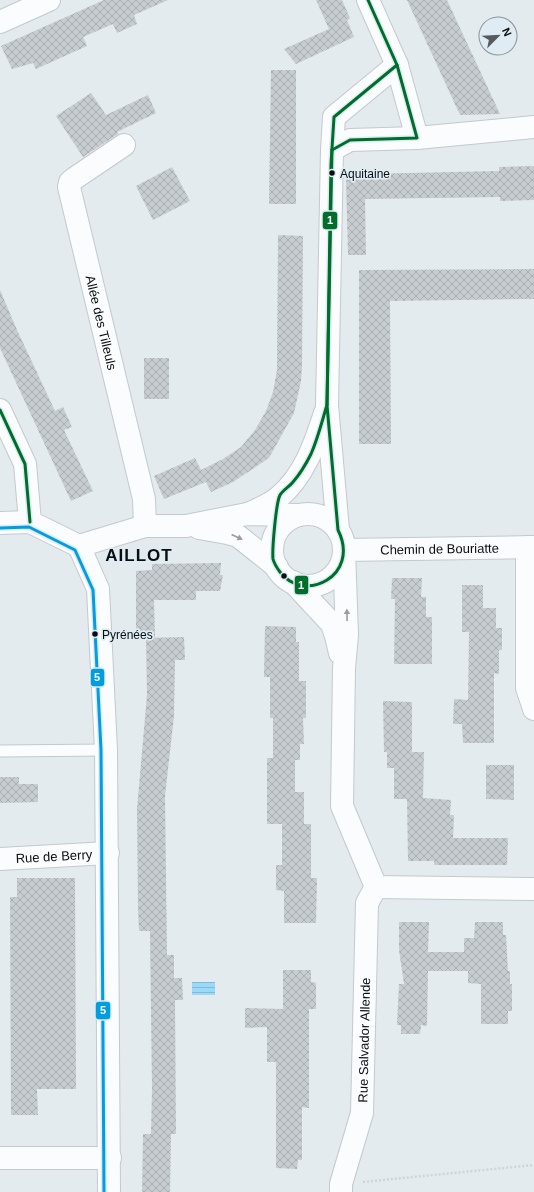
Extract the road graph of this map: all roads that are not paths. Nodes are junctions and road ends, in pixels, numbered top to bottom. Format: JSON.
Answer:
{"nodes":[{"id":1,"x":49,"y":0,"type":"edge"},
{"id":2,"x":368,"y":0,"type":"edge"},
{"id":3,"x":0,"y":22,"type":"edge"},
{"id":4,"x":397,"y":65,"type":"junction"},
{"id":5,"x":534,"y":127,"type":"edge"},
{"id":6,"x":417,"y":138,"type":"junction"},
{"id":7,"x":124,"y":145,"type":"dead end"},
{"id":8,"x":332,"y":150,"type":"junction"},
{"id":9,"x":328,"y":404,"type":"junction"},
{"id":10,"x":0,"y":410,"type":"edge"},
{"id":11,"x":278,"y":506,"type":"junction"},
{"id":12,"x":298,"y":515,"type":"junction"},
{"id":13,"x":30,"y":522,"type":"junction"},
{"id":14,"x":0,"y":523,"type":"edge"},
{"id":15,"x":145,"y":526,"type":"junction"},
{"id":16,"x":186,"y":526,"type":"junction"},
{"id":17,"x":274,"y":538,"type":"junction"},
{"id":18,"x":341,"y":540,"type":"junction"},
{"id":19,"x":80,"y":546,"type":"junction"},
{"id":20,"x":531,"y":547,"type":"edge"},
{"id":21,"x":276,"y":567,"type":"junction"},
{"id":22,"x":292,"y":582,"type":"junction"},
{"id":23,"x":344,"y":668,"type":"junction"},
{"id":24,"x":534,"y":709,"type":"edge"},
{"id":25,"x":106,"y":750,"type":"junction"},
{"id":26,"x":0,"y":751,"type":"edge"},
{"id":27,"x":108,"y":853,"type":"junction"},
{"id":28,"x":0,"y":859,"type":"edge"},
{"id":29,"x":376,"y":887,"type":"junction"},
{"id":30,"x":534,"y":889,"type":"edge"},
{"id":31,"x":0,"y":1158,"type":"edge"},
{"id":32,"x":110,"y":1158,"type":"junction"},
{"id":33,"x":341,"y":1188,"type":"edge"},
{"id":34,"x":109,"y":1192,"type":"edge"}],
"edges":[{"from":1,"to":3,"type":"street"},
{"from":2,"to":4,"type":"street"},
{"from":4,"to":6,"type":"street"},
{"from":4,"to":8,"type":"street"},
{"from":5,"to":6,"type":"street"},
{"from":6,"to":8,"type":"street"},
{"from":7,"to":15,"type":"street","name":"Allée des Tilleuls"},
{"from":8,"to":9,"type":"street"},
{"from":9,"to":11,"type":"street"},
{"from":9,"to":18,"type":"street"},
{"from":10,"to":13,"type":"street"},
{"from":11,"to":12,"type":"street"},
{"from":11,"to":16,"type":"street"},
{"from":11,"to":17,"type":"street"},
{"from":12,"to":17,"type":"street"},
{"from":12,"to":18,"type":"street"},
{"from":13,"to":14,"type":"street"},
{"from":13,"to":19,"type":"street"},
{"from":15,"to":16,"type":"street"},
{"from":15,"to":19,"type":"street"},
{"from":16,"to":21,"type":"street","one_way":true},
{"from":17,"to":21,"type":"street"},
{"from":18,"to":20,"type":"street","name":"Chemin de Bouriatte"},
{"from":18,"to":22,"type":"street"},
{"from":23,"to":18,"type":"street","one_way":true},
{"from":19,"to":25,"type":"street"},
{"from":20,"to":24,"type":"street"},
{"from":21,"to":22,"type":"street"},
{"from":22,"to":23,"type":"street"},
{"from":23,"to":29,"type":"street"},
{"from":25,"to":26,"type":"lane"},
{"from":25,"to":27,"type":"street"},
{"from":27,"to":28,"type":"street","name":"Rue de Berry"},
{"from":27,"to":32,"type":"street"},
{"from":29,"to":30,"type":"street"},
{"from":29,"to":33,"type":"street","name":"Rue Salvador Allende"},
{"from":31,"to":32,"type":"street"},
{"from":32,"to":34,"type":"street"}]}
